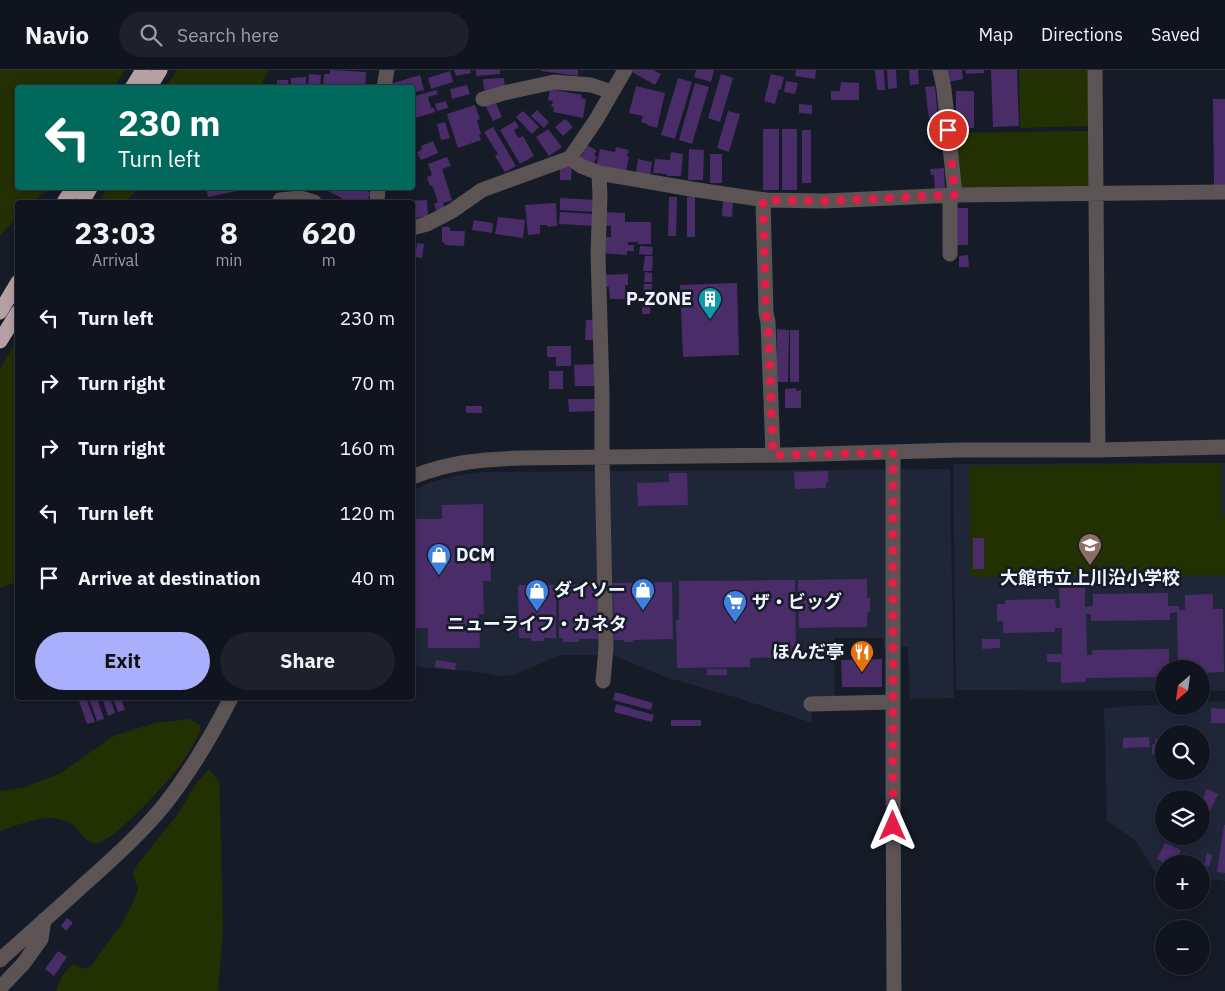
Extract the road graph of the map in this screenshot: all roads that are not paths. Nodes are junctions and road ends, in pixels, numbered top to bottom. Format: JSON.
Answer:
{"nodes":[{"id":1,"x":143,"y":70,"type":"edge"},
{"id":2,"x":160,"y":70,"type":"edge"},
{"id":3,"x":387,"y":70,"type":"edge"},
{"id":4,"x":625,"y":70,"type":"edge"},
{"id":5,"x":940,"y":70,"type":"edge"},
{"id":6,"x":1095,"y":70,"type":"edge"},
{"id":7,"x":134,"y":85,"type":"edge"},
{"id":8,"x":151,"y":85,"type":"edge"},
{"id":9,"x":384,"y":85,"type":"edge"},
{"id":10,"x":612,"y":92,"type":"junction"},
{"id":11,"x":484,"y":99,"type":"dead end"},
{"id":12,"x":570,"y":158,"type":"junction"},
{"id":13,"x":599,"y":173,"type":"junction"},
{"id":14,"x":1225,"y":192,"type":"edge"},
{"id":15,"x":1096,"y":193,"type":"junction"},
{"id":16,"x":952,"y":195,"type":"junction"},
{"id":17,"x":280,"y":200,"type":"dead end"},
{"id":18,"x":307,"y":200,"type":"edge"},
{"id":19,"x":763,"y":200,"type":"junction"},
{"id":20,"x":415,"y":227,"type":"edge"},
{"id":21,"x":950,"y":254,"type":"dead end"},
{"id":22,"x":15,"y":287,"type":"edge"},
{"id":23,"x":0,"y":312,"type":"edge"},
{"id":24,"x":15,"y":317,"type":"edge"},
{"id":25,"x":0,"y":341,"type":"edge"},
{"id":26,"x":1225,"y":447,"type":"edge"},
{"id":27,"x":1098,"y":450,"type":"junction"},
{"id":28,"x":893,"y":453,"type":"junction"},
{"id":29,"x":773,"y":455,"type":"junction"},
{"id":30,"x":602,"y":457,"type":"junction"},
{"id":31,"x":415,"y":476,"type":"edge"},
{"id":32,"x":603,"y":681,"type":"dead end"},
{"id":33,"x":230,"y":700,"type":"edge"},
{"id":34,"x":893,"y":702,"type":"junction"},
{"id":35,"x":811,"y":704,"type":"dead end"},
{"id":36,"x":44,"y":920,"type":"junction"},
{"id":37,"x":0,"y":960,"type":"edge"},
{"id":38,"x":0,"y":988,"type":"edge"},
{"id":39,"x":894,"y":991,"type":"edge"}],
"edges":[{"from":1,"to":7,"type":"highway"},
{"from":2,"to":8,"type":"highway"},
{"from":3,"to":9,"type":"street"},
{"from":4,"to":10,"type":"street"},
{"from":5,"to":16,"type":"street"},
{"from":6,"to":15,"type":"street"},
{"from":10,"to":11,"type":"street"},
{"from":10,"to":12,"type":"street"},
{"from":12,"to":13,"type":"street"},
{"from":12,"to":20,"type":"street"},
{"from":13,"to":19,"type":"street"},
{"from":13,"to":30,"type":"street"},
{"from":14,"to":15,"type":"street"},
{"from":15,"to":16,"type":"street"},
{"from":15,"to":27,"type":"street"},
{"from":16,"to":19,"type":"street"},
{"from":16,"to":21,"type":"street"},
{"from":17,"to":18,"type":"street"},
{"from":19,"to":29,"type":"street"},
{"from":22,"to":23,"type":"highway"},
{"from":24,"to":25,"type":"highway"},
{"from":26,"to":27,"type":"street"},
{"from":27,"to":28,"type":"street"},
{"from":28,"to":29,"type":"street"},
{"from":28,"to":34,"type":"street"},
{"from":29,"to":30,"type":"street"},
{"from":30,"to":31,"type":"street"},
{"from":30,"to":32,"type":"street"},
{"from":33,"to":36,"type":"street"},
{"from":34,"to":35,"type":"street"},
{"from":34,"to":39,"type":"street"},
{"from":36,"to":37,"type":"street"},
{"from":36,"to":38,"type":"street"}]}
